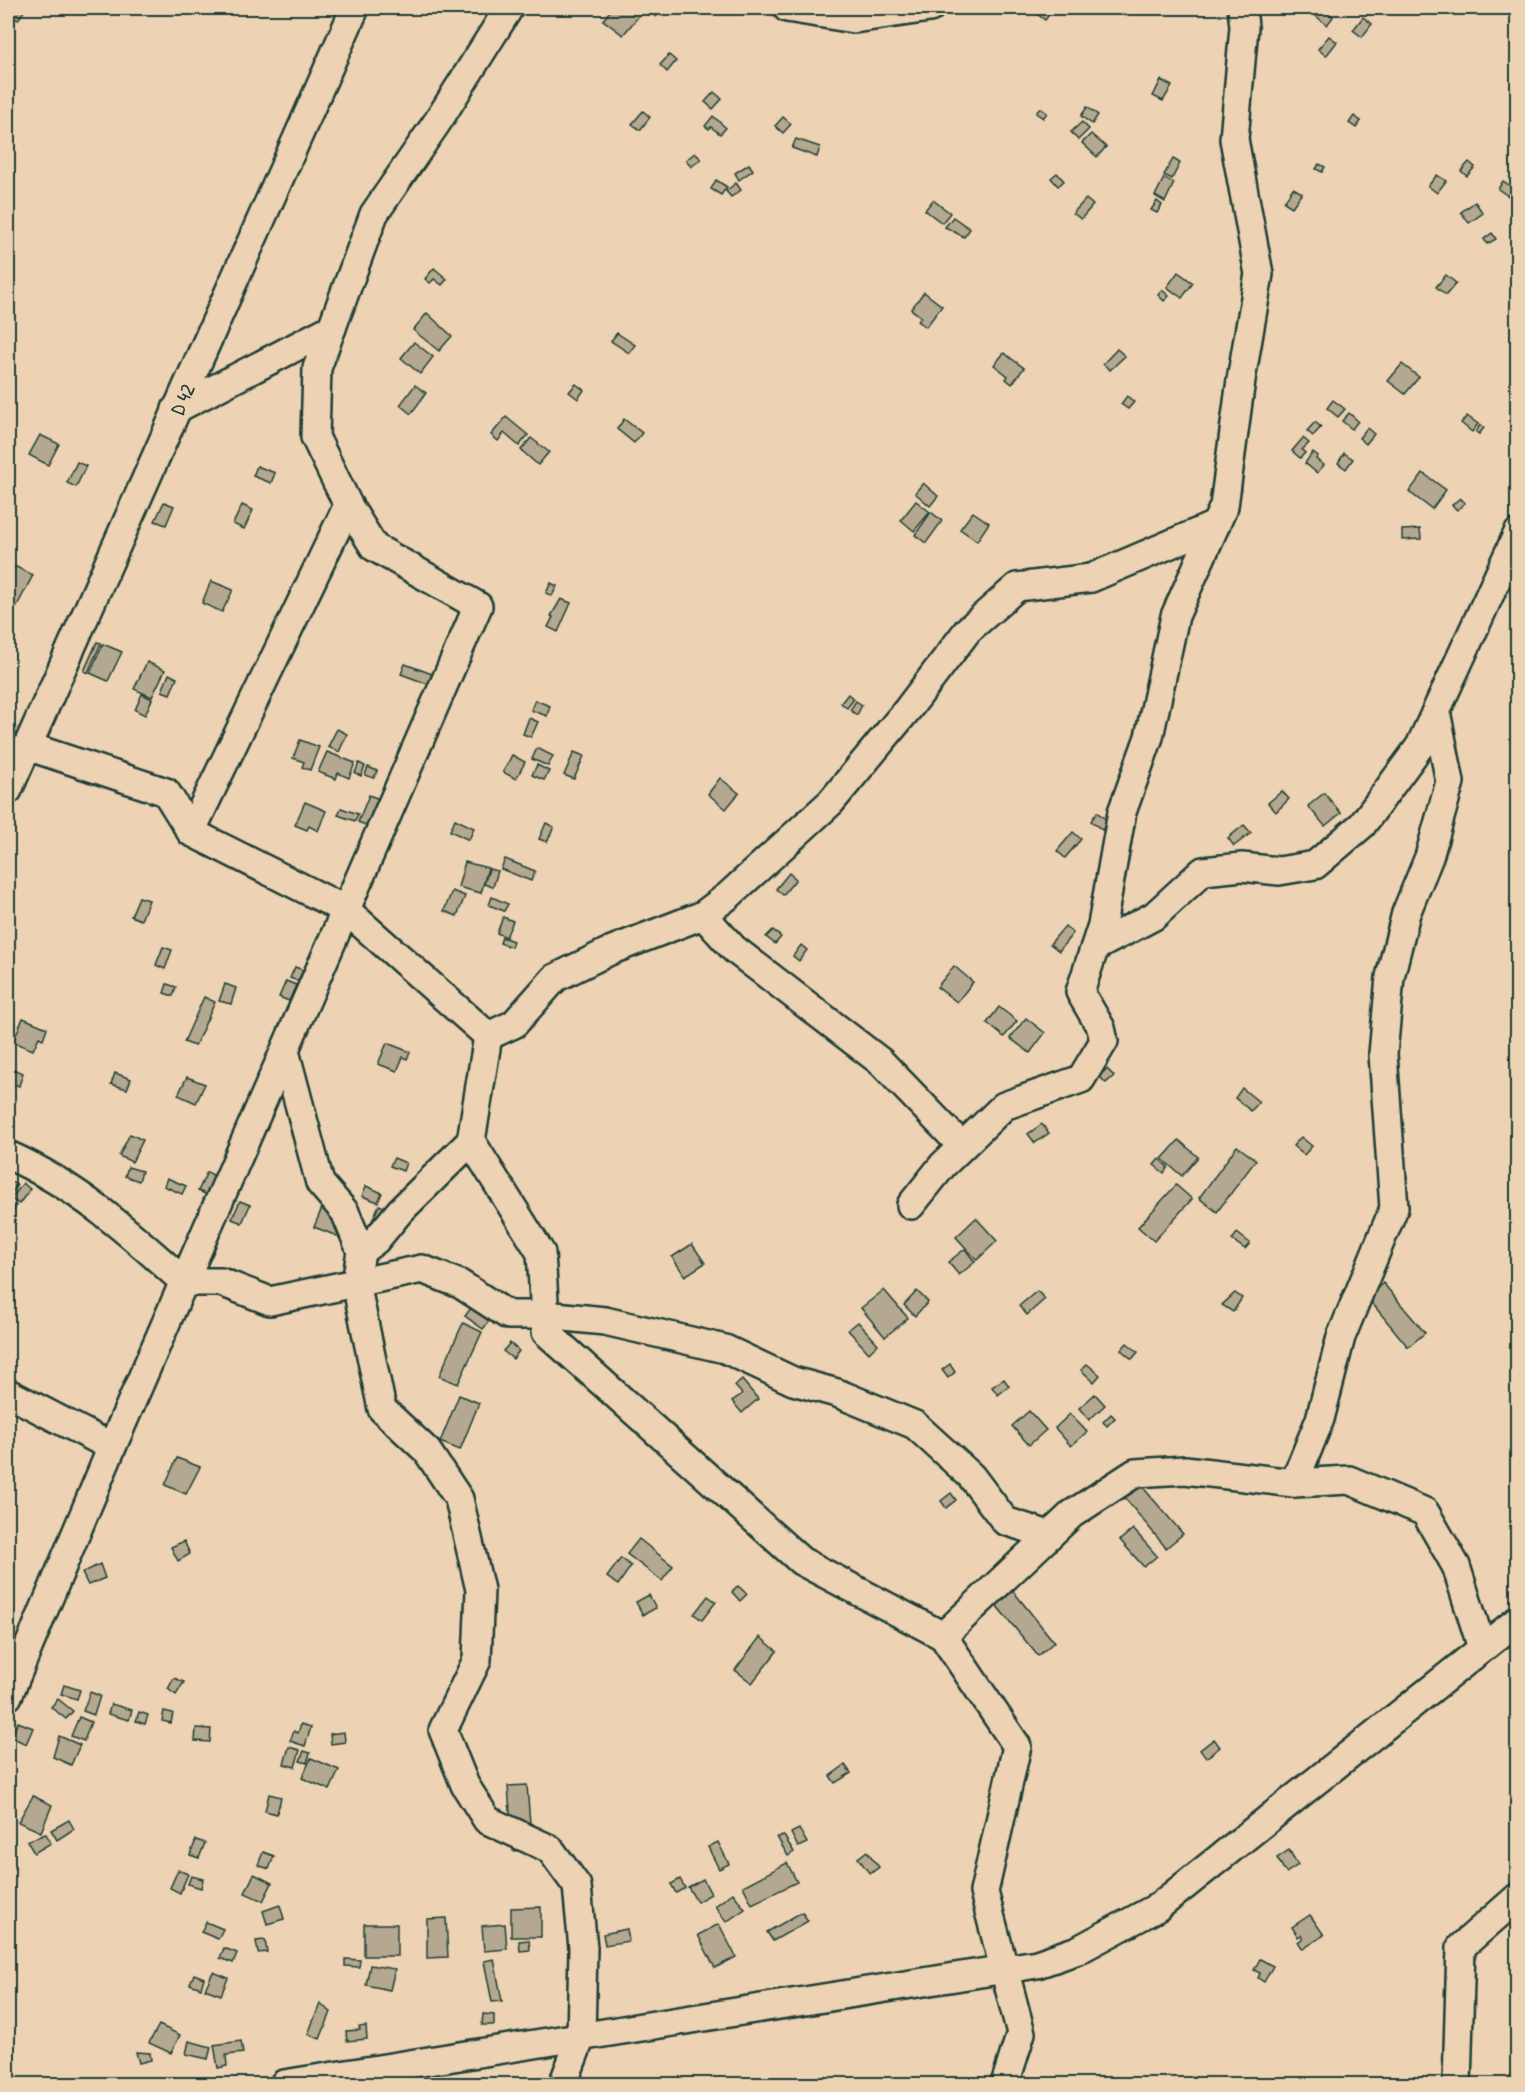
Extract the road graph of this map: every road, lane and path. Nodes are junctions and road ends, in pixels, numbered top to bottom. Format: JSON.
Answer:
{"nodes":[{"id":1,"x":355,"y":8,"type":"edge"},
{"id":2,"x":509,"y":8,"type":"edge"},
{"id":3,"x":787,"y":8,"type":"edge"},
{"id":4,"x":930,"y":8,"type":"edge"},
{"id":5,"x":1242,"y":8,"type":"edge"},
{"id":6,"x":332,"y":328,"type":"junction"},
{"id":7,"x":176,"y":409,"type":"junction"},
{"id":8,"x":348,"y":505,"type":"junction"},
{"id":9,"x":1215,"y":525,"type":"junction"},
{"id":10,"x":1518,"y":533,"type":"edge"},
{"id":11,"x":1436,"y":711,"type":"junction"},
{"id":12,"x":27,"y":746,"type":"junction"},
{"id":13,"x":8,"y":790,"type":"edge"},
{"id":14,"x":191,"y":832,"type":"junction"},
{"id":15,"x":346,"y":910,"type":"junction"},
{"id":16,"x":703,"y":915,"type":"junction"},
{"id":17,"x":1095,"y":947,"type":"junction"},
{"id":18,"x":488,"y":1036,"type":"junction"},
{"id":19,"x":285,"y":1051,"type":"junction"},
{"id":20,"x":471,"y":1141,"type":"junction"},
{"id":21,"x":962,"y":1146,"type":"junction"},
{"id":22,"x":8,"y":1155,"type":"edge"},
{"id":23,"x":911,"y":1205,"type":"dead end"},
{"id":24,"x":360,"y":1251,"type":"junction"},
{"id":25,"x":184,"y":1282,"type":"junction"},
{"id":26,"x":356,"y":1283,"type":"junction"},
{"id":27,"x":545,"y":1315,"type":"junction"},
{"id":28,"x":8,"y":1393,"type":"edge"},
{"id":29,"x":112,"y":1447,"type":"junction"},
{"id":30,"x":1294,"y":1484,"type":"junction"},
{"id":31,"x":1049,"y":1535,"type":"junction"},
{"id":32,"x":1518,"y":1620,"type":"edge"},
{"id":33,"x":943,"y":1636,"type":"junction"},
{"id":34,"x":1482,"y":1648,"type":"junction"},
{"id":35,"x":8,"y":1696,"type":"edge"},
{"id":36,"x":1518,"y":1897,"type":"edge"},
{"id":37,"x":1006,"y":1969,"type":"junction"},
{"id":38,"x":581,"y":2037,"type":"junction"},
{"id":39,"x":284,"y":2085,"type":"edge"},
{"id":40,"x":563,"y":2085,"type":"edge"},
{"id":41,"x":1005,"y":2085,"type":"edge"},
{"id":42,"x":1456,"y":2085,"type":"edge"}],
"edges":[{"from":1,"to":7,"type":"street","name":"D 42","number":"D 42"},
{"from":2,"to":6,"type":"street"},
{"from":3,"to":4,"type":"street"},
{"from":5,"to":9,"type":"street"},
{"from":6,"to":7,"type":"street"},
{"from":6,"to":8,"type":"street"},
{"from":7,"to":12,"type":"street","name":"D 42","number":"D 42"},
{"from":8,"to":14,"type":"street"},
{"from":8,"to":15,"type":"street"},
{"from":9,"to":16,"type":"street"},
{"from":9,"to":17,"type":"street"},
{"from":10,"to":11,"type":"street"},
{"from":11,"to":17,"type":"street"},
{"from":11,"to":30,"type":"street"},
{"from":12,"to":13,"type":"street","name":"D 42","number":"D 42"},
{"from":12,"to":14,"type":"street"},
{"from":14,"to":15,"type":"street"},
{"from":15,"to":18,"type":"street"},
{"from":15,"to":19,"type":"street"},
{"from":16,"to":18,"type":"street"},
{"from":16,"to":21,"type":"street"},
{"from":17,"to":21,"type":"street"},
{"from":18,"to":20,"type":"street"},
{"from":19,"to":24,"type":"street"},
{"from":19,"to":25,"type":"street"},
{"from":20,"to":24,"type":"street"},
{"from":20,"to":27,"type":"street"},
{"from":21,"to":23,"type":"street"},
{"from":22,"to":25,"type":"street"},
{"from":24,"to":26,"type":"street"},
{"from":25,"to":26,"type":"street"},
{"from":25,"to":29,"type":"street"},
{"from":26,"to":27,"type":"street"},
{"from":26,"to":38,"type":"street"},
{"from":27,"to":31,"type":"street"},
{"from":27,"to":33,"type":"street"},
{"from":28,"to":29,"type":"street"},
{"from":29,"to":35,"type":"street"},
{"from":30,"to":31,"type":"street"},
{"from":30,"to":34,"type":"street"},
{"from":31,"to":33,"type":"street"},
{"from":32,"to":34,"type":"street"},
{"from":33,"to":37,"type":"street"},
{"from":34,"to":37,"type":"street"},
{"from":36,"to":42,"type":"street"},
{"from":37,"to":38,"type":"street"},
{"from":37,"to":41,"type":"street"},
{"from":38,"to":39,"type":"street"},
{"from":38,"to":40,"type":"street"}]}
